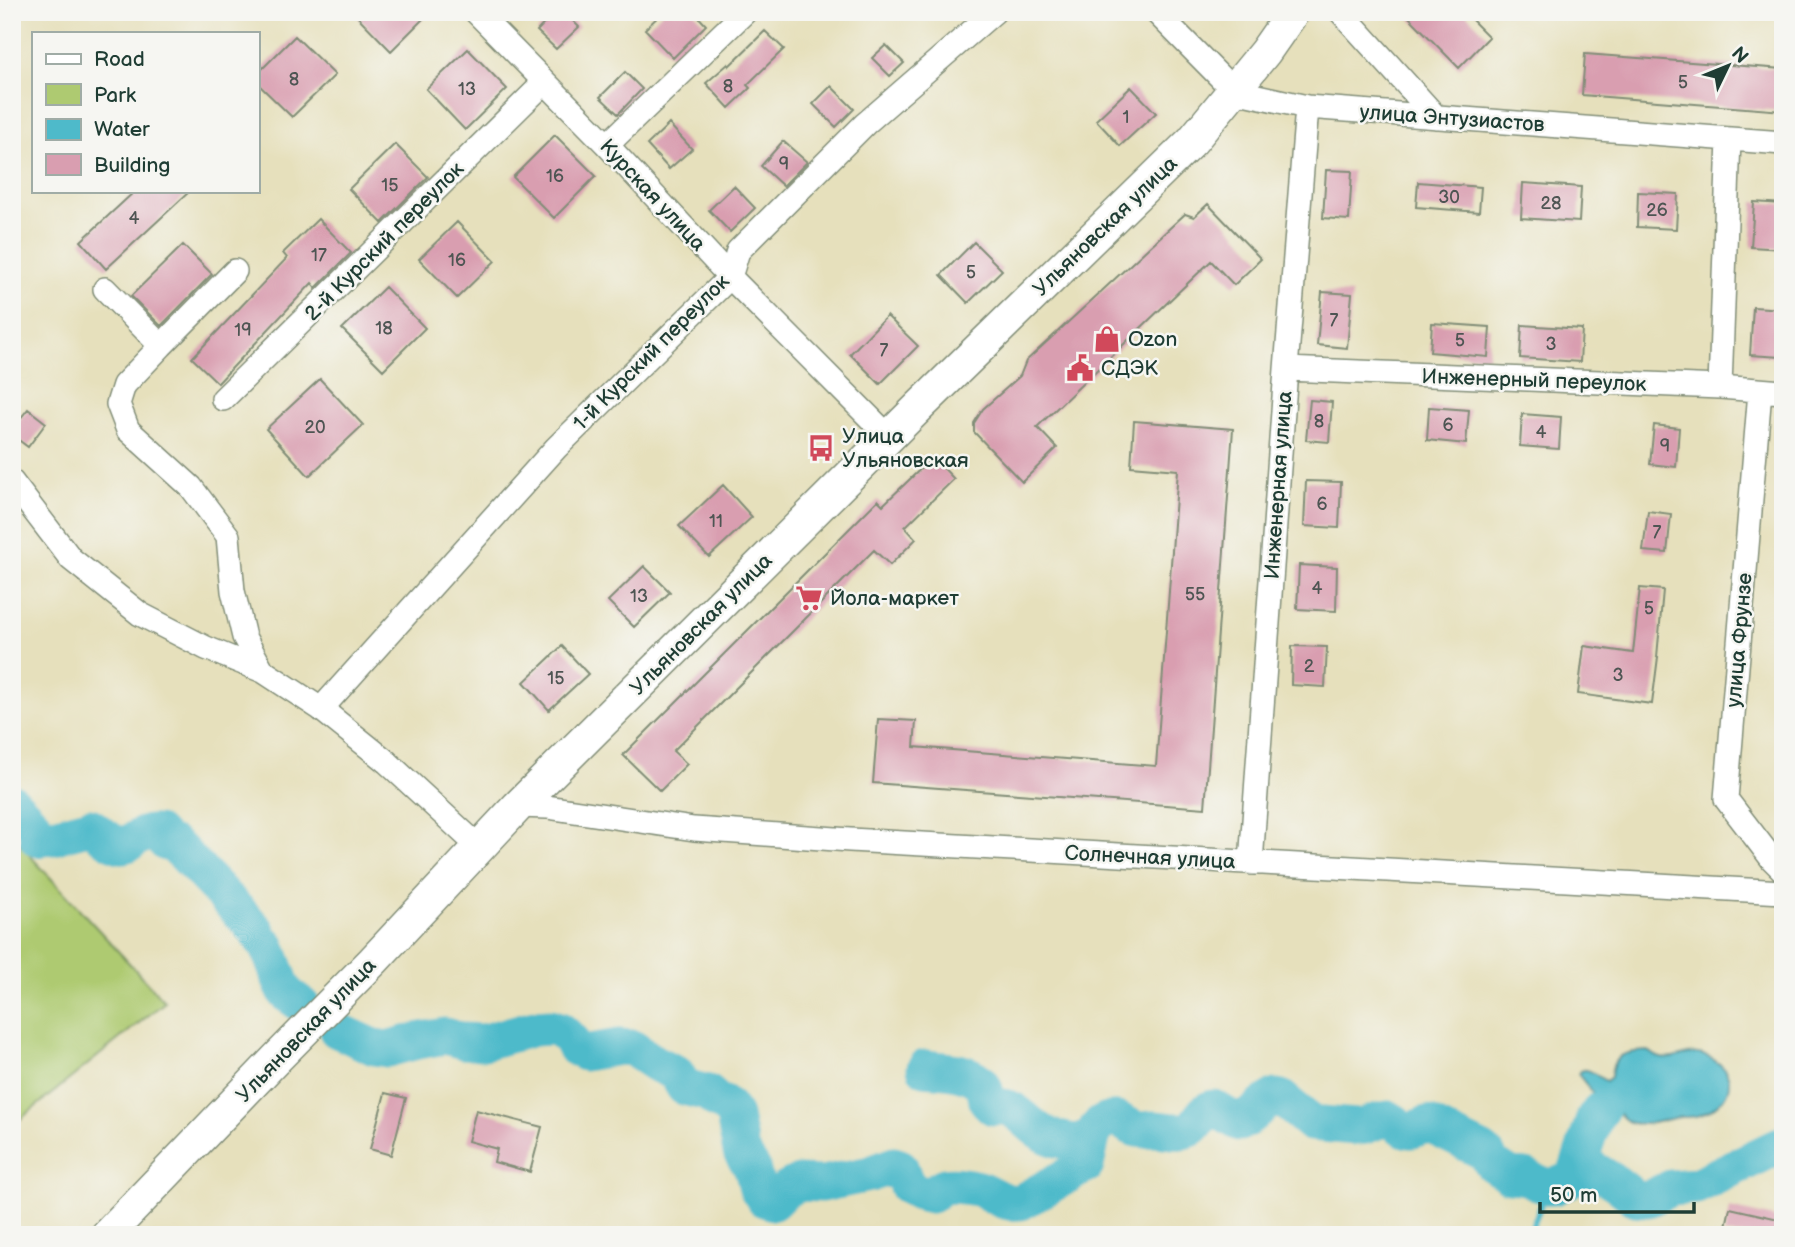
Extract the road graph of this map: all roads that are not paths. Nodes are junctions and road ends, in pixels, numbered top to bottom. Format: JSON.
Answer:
{"nodes":[{"id":1,"x":475,"y":12,"type":"edge"},
{"id":2,"x":745,"y":12,"type":"edge"},
{"id":3,"x":994,"y":12,"type":"edge"},
{"id":4,"x":1156,"y":12,"type":"edge"},
{"id":5,"x":1293,"y":12,"type":"edge"},
{"id":6,"x":1341,"y":12,"type":"edge"},
{"id":7,"x":500,"y":20,"type":"edge"},
{"id":8,"x":545,"y":82,"type":"junction"},
{"id":9,"x":1234,"y":91,"type":"junction"},
{"id":10,"x":1307,"y":107,"type":"junction"},
{"id":11,"x":1436,"y":117,"type":"junction"},
{"id":12,"x":1729,"y":139,"type":"junction"},
{"id":13,"x":1783,"y":144,"type":"edge"},
{"id":14,"x":607,"y":145,"type":"junction"},
{"id":15,"x":234,"y":271,"type":"dead end"},
{"id":16,"x":730,"y":277,"type":"junction"},
{"id":17,"x":105,"y":289,"type":"dead end"},
{"id":18,"x":161,"y":346,"type":"junction"},
{"id":19,"x":1286,"y":369,"type":"junction"},
{"id":20,"x":1720,"y":387,"type":"junction"},
{"id":21,"x":1771,"y":392,"type":"edge"},
{"id":22,"x":223,"y":399,"type":"dead end"},
{"id":23,"x":889,"y":437,"type":"junction"},
{"id":24,"x":12,"y":482,"type":"edge"},
{"id":25,"x":262,"y":671,"type":"junction"},
{"id":26,"x":321,"y":709,"type":"junction"},
{"id":27,"x":518,"y":806,"type":"junction"},
{"id":28,"x":479,"y":848,"type":"junction"},
{"id":29,"x":1251,"y":863,"type":"junction"},
{"id":30,"x":1783,"y":870,"type":"edge"},
{"id":31,"x":1783,"y":892,"type":"edge"},
{"id":32,"x":107,"y":1235,"type":"edge"}],
"edges":[{"from":1,"to":7,"type":"street","name":"Курская улица"},
{"from":2,"to":14,"type":"street"},
{"from":3,"to":16,"type":"street","name":"1-й Курский переулок"},
{"from":4,"to":9,"type":"street"},
{"from":5,"to":9,"type":"main road","name":"Ульяновская улица"},
{"from":6,"to":11,"type":"street"},
{"from":7,"to":8,"type":"street","name":"Курская улица"},
{"from":8,"to":14,"type":"street","name":"Курская улица"},
{"from":8,"to":22,"type":"street","name":"2-й Курский переулок"},
{"from":9,"to":10,"type":"street","name":"улица Энтузиастов"},
{"from":9,"to":23,"type":"main road","name":"Ульяновская улица"},
{"from":10,"to":11,"type":"street","name":"улица Энтузиастов"},
{"from":10,"to":19,"type":"street","name":"Инженерная улица"},
{"from":11,"to":12,"type":"street","name":"улица Энтузиастов"},
{"from":12,"to":13,"type":"street","name":"улица Энтузиастов"},
{"from":12,"to":20,"type":"street"},
{"from":14,"to":16,"type":"street","name":"Курская улица"},
{"from":15,"to":18,"type":"street"},
{"from":16,"to":23,"type":"street","name":"Курская улица"},
{"from":16,"to":26,"type":"street","name":"1-й Курский переулок"},
{"from":17,"to":18,"type":"street"},
{"from":18,"to":25,"type":"street"},
{"from":19,"to":20,"type":"street","name":"Инженерный переулок"},
{"from":19,"to":29,"type":"street","name":"Инженерная улица"},
{"from":20,"to":21,"type":"street","name":"Инженерный переулок"},
{"from":21,"to":30,"type":"street","name":"улица Фрунзе"},
{"from":23,"to":27,"type":"main road","name":"Ульяновская улица"},
{"from":24,"to":25,"type":"street"},
{"from":25,"to":26,"type":"street"},
{"from":26,"to":28,"type":"street"},
{"from":27,"to":28,"type":"main road","name":"Ульяновская улица"},
{"from":27,"to":29,"type":"street","name":"Солнечная улица"},
{"from":28,"to":32,"type":"main road","name":"Ульяновская улица"},
{"from":29,"to":31,"type":"street","name":"Солнечная улица"}]}
